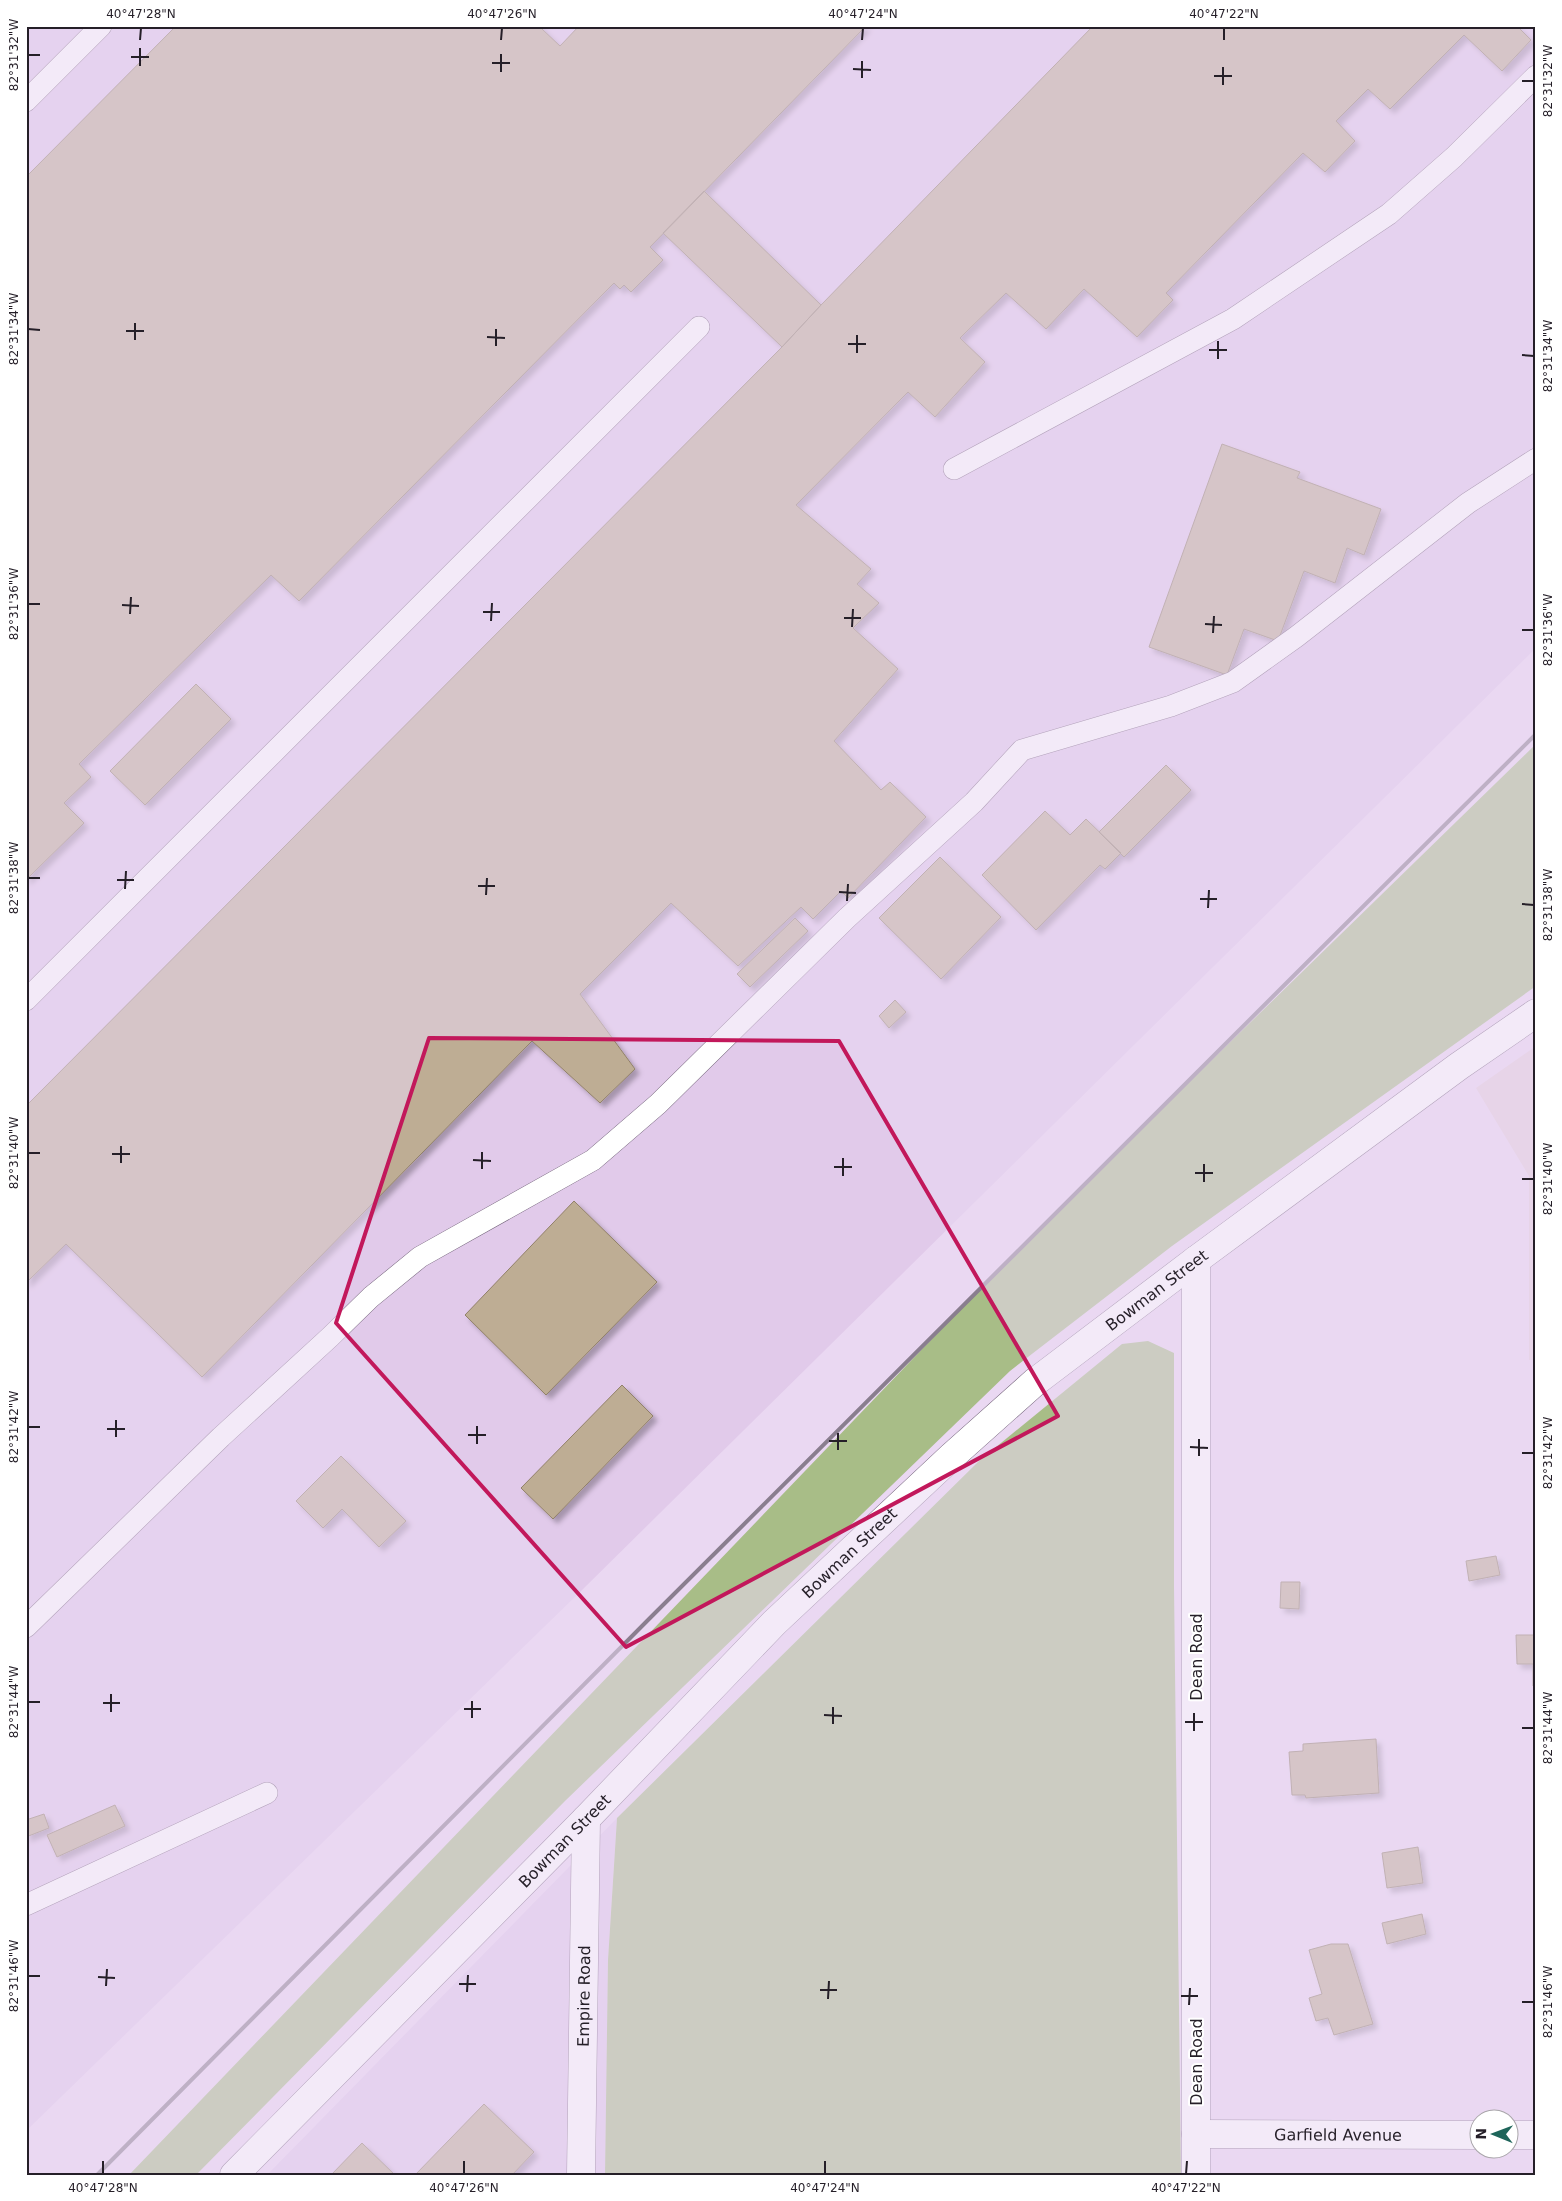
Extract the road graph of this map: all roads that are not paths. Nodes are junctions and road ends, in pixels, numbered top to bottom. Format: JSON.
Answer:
{"nodes":[{"id":1,"x":101,"y":26,"type":"edge"},
{"id":2,"x":1536,"y":76,"type":"edge"},
{"id":3,"x":26,"y":101,"type":"edge"},
{"id":4,"x":699,"y":327,"type":"dead end"},
{"id":5,"x":1536,"y":459,"type":"edge"},
{"id":6,"x":954,"y":469,"type":"dead end"},
{"id":7,"x":26,"y":1000,"type":"edge"},
{"id":8,"x":1536,"y":1013,"type":"edge"},
{"id":9,"x":1196,"y":1260,"type":"junction"},
{"id":10,"x":26,"y":1627,"type":"edge"},
{"id":11,"x":267,"y":1793,"type":"dead end"},
{"id":12,"x":586,"y":1818,"type":"junction"},
{"id":13,"x":26,"y":1905,"type":"edge"},
{"id":14,"x":1196,"y":2134,"type":"junction"},
{"id":15,"x":1470,"y":2135,"type":"edge"},
{"id":16,"x":1520,"y":2135,"type":"edge"},
{"id":17,"x":1536,"y":2135,"type":"edge"},
{"id":18,"x":234,"y":2175,"type":"edge"},
{"id":19,"x":581,"y":2175,"type":"edge"},
{"id":20,"x":1196,"y":2175,"type":"edge"}],
"edges":[{"from":1,"to":3,"type":"lane"},
{"from":2,"to":6,"type":"lane"},
{"from":4,"to":7,"type":"lane"},
{"from":5,"to":10,"type":"lane"},
{"from":8,"to":9,"type":"street","name":"Bowman Street"},
{"from":9,"to":12,"type":"street","name":"Bowman Street"},
{"from":9,"to":14,"type":"street","name":"Dean Road"},
{"from":11,"to":13,"type":"lane"},
{"from":12,"to":18,"type":"street","name":"Bowman Street"},
{"from":12,"to":19,"type":"street","name":"Empire Road"},
{"from":14,"to":15,"type":"street","name":"Garfield Avenue"},
{"from":14,"to":20,"type":"street","name":"Dean Road"},
{"from":16,"to":17,"type":"street"}]}
